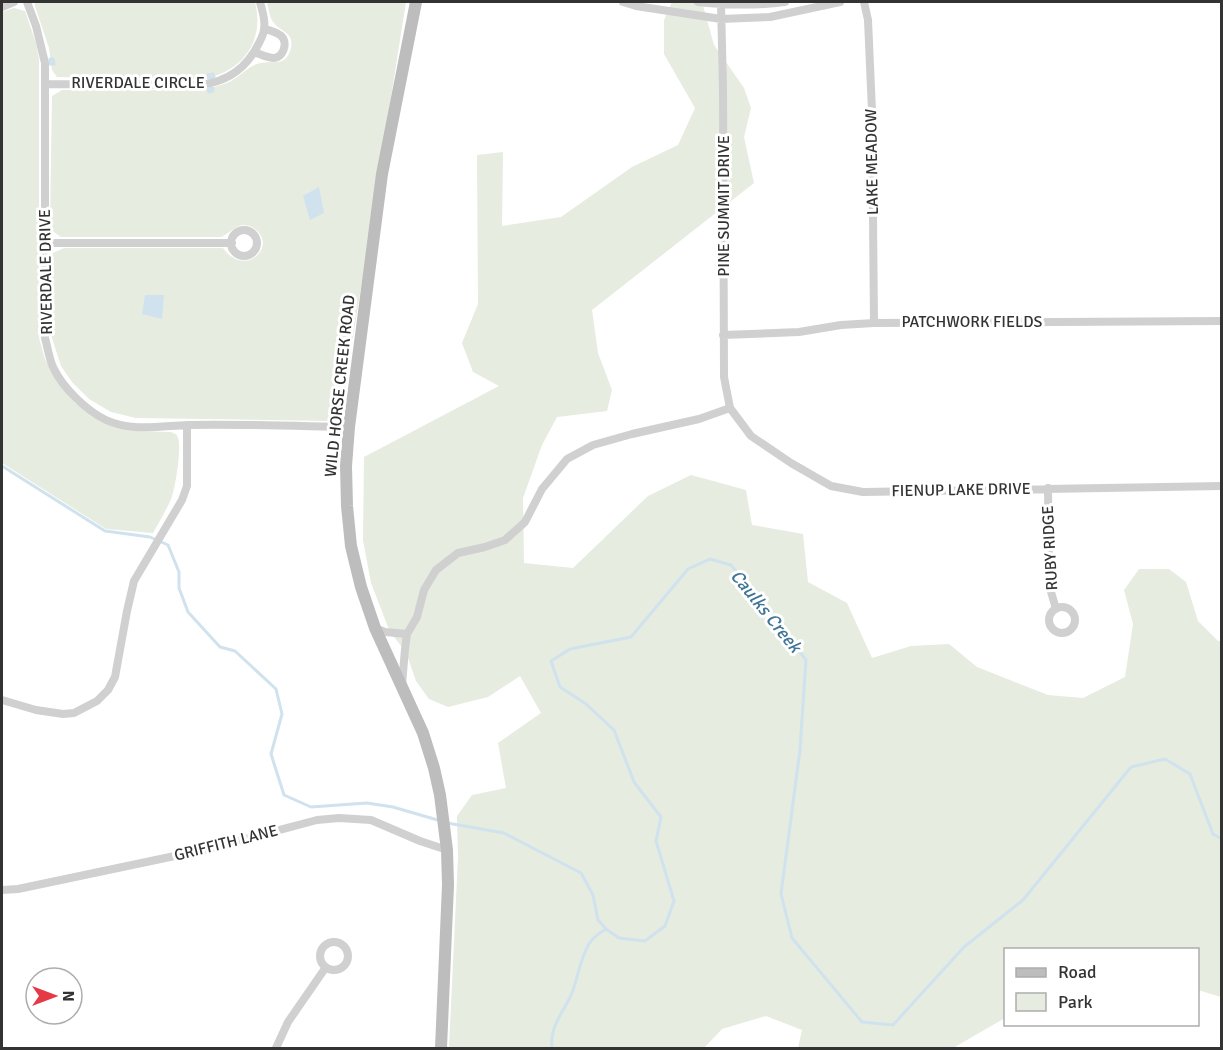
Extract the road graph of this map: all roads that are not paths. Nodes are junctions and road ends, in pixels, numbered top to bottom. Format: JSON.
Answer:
{"nodes":[{"id":1,"x":14,"y":2,"type":"edge"},
{"id":2,"x":27,"y":2,"type":"edge"},
{"id":3,"x":260,"y":2,"type":"edge"},
{"id":4,"x":416,"y":2,"type":"edge"},
{"id":5,"x":622,"y":2,"type":"edge"},
{"id":6,"x":699,"y":2,"type":"edge"},
{"id":7,"x":785,"y":2,"type":"edge"},
{"id":8,"x":840,"y":2,"type":"edge"},
{"id":9,"x":864,"y":2,"type":"edge"},
{"id":10,"x":721,"y":4,"type":"junction"},
{"id":11,"x":2,"y":7,"type":"edge"},
{"id":12,"x":721,"y":19,"type":"junction"},
{"id":13,"x":265,"y":29,"type":"junction"},
{"id":14,"x":254,"y":52,"type":"junction"},
{"id":15,"x":45,"y":84,"type":"junction"},
{"id":16,"x":45,"y":243,"type":"junction"},
{"id":17,"x":232,"y":243,"type":"dead end"},
{"id":18,"x":1221,"y":321,"type":"edge"},
{"id":19,"x":874,"y":323,"type":"junction"},
{"id":20,"x":723,"y":335,"type":"junction"},
{"id":21,"x":730,"y":408,"type":"junction"},
{"id":22,"x":187,"y":425,"type":"junction"},
{"id":23,"x":349,"y":427,"type":"junction"},
{"id":24,"x":1221,"y":486,"type":"edge"},
{"id":25,"x":1048,"y":488,"type":"junction"},
{"id":26,"x":1056,"y":609,"type":"dead end"},
{"id":27,"x":375,"y":628,"type":"junction"},
{"id":28,"x":407,"y":634,"type":"junction"},
{"id":29,"x":402,"y":686,"type":"junction"},
{"id":30,"x":2,"y":700,"type":"edge"},
{"id":31,"x":447,"y":844,"type":"junction"},
{"id":32,"x":2,"y":890,"type":"edge"},
{"id":33,"x":326,"y":967,"type":"dead end"},
{"id":34,"x":276,"y":1048,"type":"edge"},
{"id":35,"x":441,"y":1048,"type":"edge"}],
"edges":[{"from":1,"to":11,"type":"street"},
{"from":2,"to":15,"type":"street","name":"RIVERDALE DRIVE"},
{"from":3,"to":13,"type":"street"},
{"from":4,"to":23,"type":"main road","name":"WILD HORSE CREEK ROAD"},
{"from":5,"to":12,"type":"street"},
{"from":6,"to":10,"type":"street"},
{"from":7,"to":10,"type":"street"},
{"from":8,"to":12,"type":"street"},
{"from":9,"to":19,"type":"street","name":"LAKE MEADOW"},
{"from":10,"to":12,"type":"street","name":"PINE SUMMIT DRIVE"},
{"from":12,"to":20,"type":"street","name":"PINE SUMMIT DRIVE"},
{"from":13,"to":14,"type":"street","name":"RIVERDALE CIRCLE"},
{"from":13,"to":14,"type":"street"},
{"from":14,"to":15,"type":"street","name":"RIVERDALE CIRCLE"},
{"from":15,"to":16,"type":"street","name":"RIVERDALE DRIVE"},
{"from":16,"to":17,"type":"street"},
{"from":16,"to":22,"type":"street","name":"RIVERDALE DRIVE"},
{"from":18,"to":19,"type":"street","name":"PATCHWORK FIELDS"},
{"from":19,"to":20,"type":"street","name":"PATCHWORK FIELDS"},
{"from":20,"to":21,"type":"street","name":"PINE SUMMIT DRIVE"},
{"from":21,"to":25,"type":"street","name":"FIENUP LAKE DRIVE"},
{"from":21,"to":28,"type":"street"},
{"from":22,"to":23,"type":"street","name":"RIVERDALE DRIVE"},
{"from":22,"to":30,"type":"street"},
{"from":23,"to":27,"type":"main road","name":"WILD HORSE CREEK ROAD"},
{"from":24,"to":25,"type":"street","name":"FIENUP LAKE DRIVE"},
{"from":25,"to":26,"type":"street","name":"RUBY RIDGE"},
{"from":27,"to":28,"type":"street"},
{"from":27,"to":29,"type":"main road","name":"WILD HORSE CREEK ROAD"},
{"from":28,"to":29,"type":"street"},
{"from":29,"to":31,"type":"main road","name":"WILD HORSE CREEK ROAD"},
{"from":31,"to":32,"type":"street","name":"GRIFFITH LANE"},
{"from":31,"to":35,"type":"main road","name":"WILD HORSE CREEK ROAD"},
{"from":33,"to":34,"type":"street"}]}
